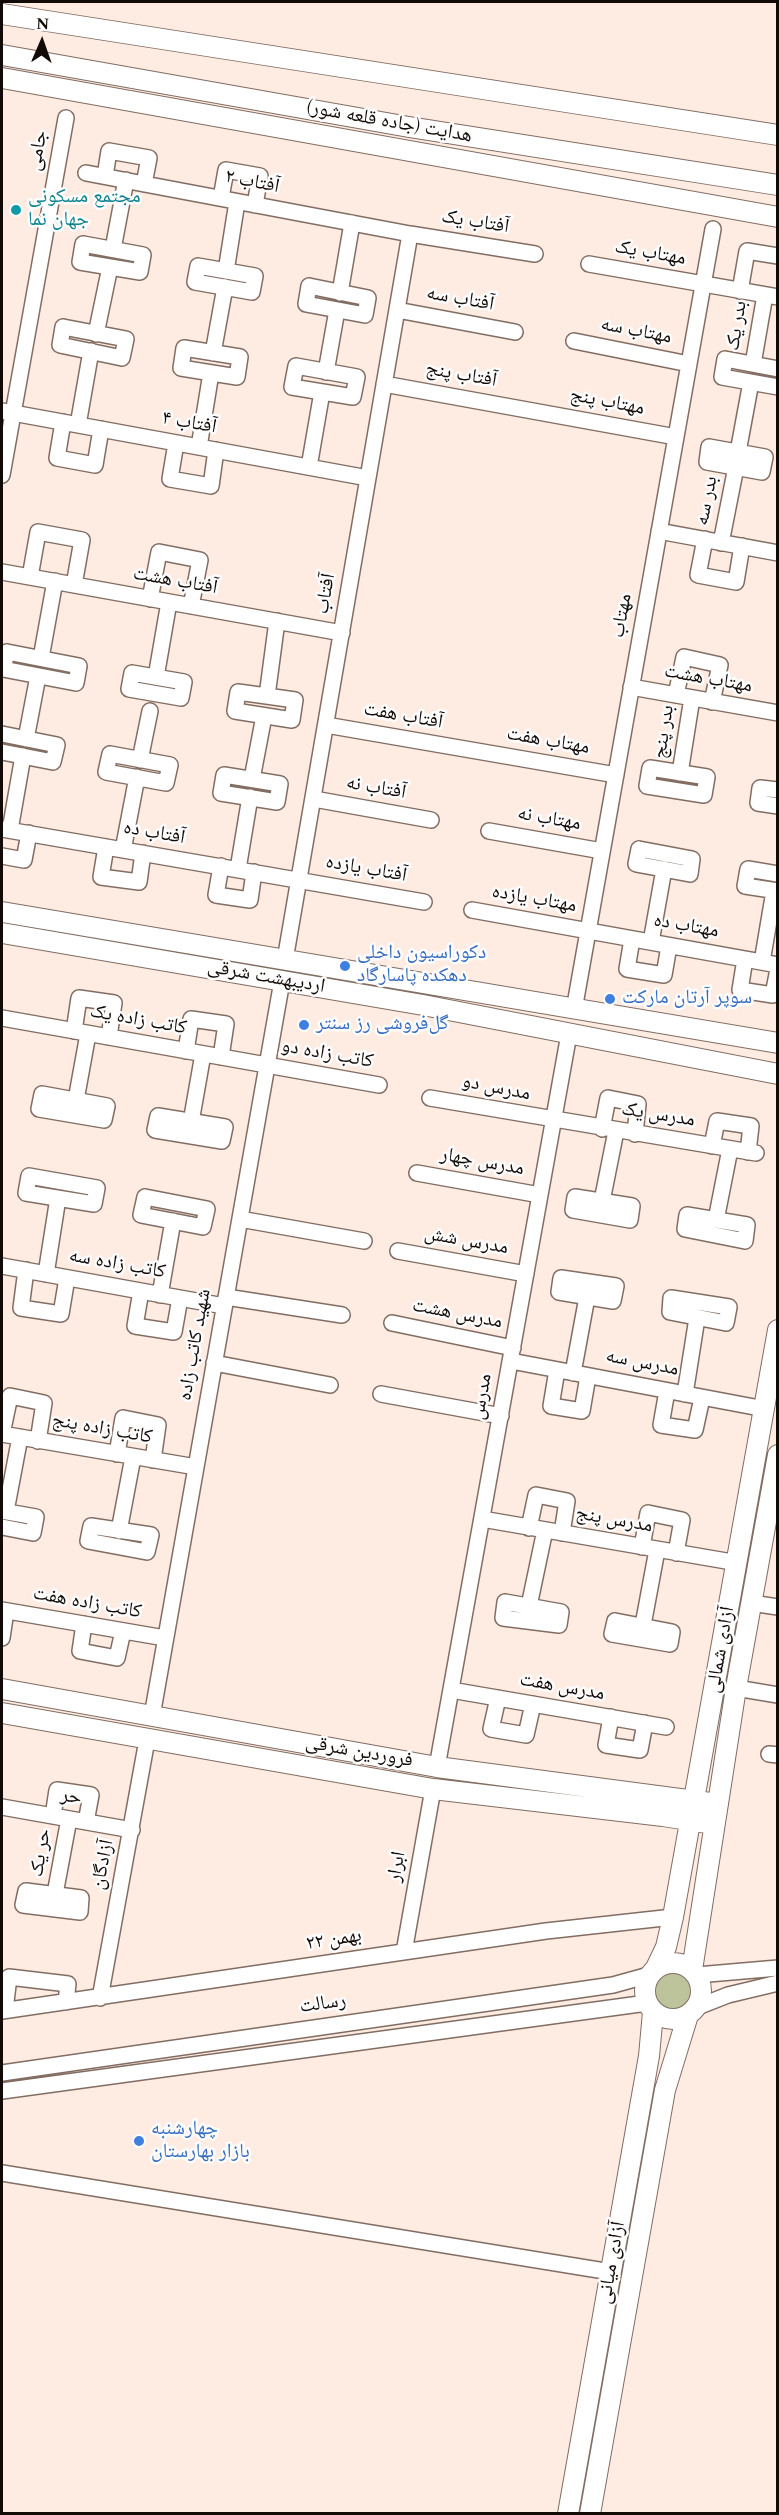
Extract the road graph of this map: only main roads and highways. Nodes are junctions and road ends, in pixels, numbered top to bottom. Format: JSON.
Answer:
{"nodes":[{"id":1,"x":2,"y":14,"type":"edge"},
{"id":2,"x":2,"y":55,"type":"edge"},
{"id":3,"x":2,"y":78,"type":"edge"},
{"id":4,"x":166,"y":106,"type":"junction"},
{"id":5,"x":320,"y":112,"type":"junction"},
{"id":6,"x":777,"y":135,"type":"edge"},
{"id":7,"x":777,"y":185,"type":"edge"},
{"id":8,"x":777,"y":217,"type":"edge"},
{"id":9,"x":2,"y":912,"type":"edge"},
{"id":10,"x":2,"y":933,"type":"edge"},
{"id":11,"x":408,"y":982,"type":"junction"},
{"id":12,"x":453,"y":990,"type":"junction"},
{"id":13,"x":406,"y":1002,"type":"junction"},
{"id":14,"x":443,"y":1009,"type":"junction"},
{"id":15,"x":777,"y":1043,"type":"edge"},
{"id":16,"x":777,"y":1074,"type":"edge"},
{"id":17,"x":777,"y":1330,"type":"edge"},
{"id":18,"x":777,"y":1455,"type":"edge"},
{"id":19,"x":2,"y":1689,"type":"edge"},
{"id":20,"x":2,"y":1713,"type":"edge"},
{"id":21,"x":694,"y":1800,"type":"junction"},
{"id":22,"x":718,"y":1804,"type":"junction"},
{"id":23,"x":690,"y":1820,"type":"junction"},
{"id":24,"x":714,"y":1824,"type":"junction"},
{"id":25,"x":652,"y":1971,"type":"junction"},
{"id":26,"x":694,"y":1972,"type":"junction"},
{"id":27,"x":650,"y":2008,"type":"junction"},
{"id":28,"x":691,"y":2012,"type":"junction"},
{"id":29,"x":568,"y":2514,"type":"edge"},
{"id":30,"x":591,"y":2514,"type":"edge"}],
"edges":[{"from":1,"to":6,"type":"main road"},
{"from":2,"to":5,"type":"main road","name":"هدایت (جاده قلعه شور)"},
{"from":3,"to":4,"type":"main road"},
{"from":4,"to":5,"type":"main road"},
{"from":4,"to":8,"type":"main road"},
{"from":5,"to":7,"type":"main road","name":"هدایت (جاده قلعه شور)"},
{"from":9,"to":11,"type":"main road","name":"اردیبهشت شرقی"},
{"from":10,"to":13,"type":"main road","name":"اردیبهشت شرقی"},
{"from":11,"to":12,"type":"main road","name":"اردیبهشت شرقی"},
{"from":11,"to":13,"type":"main road"},
{"from":12,"to":14,"type":"main road"},
{"from":12,"to":15,"type":"main road","name":"اردیبهشت شرقی"},
{"from":13,"to":14,"type":"main road","name":"اردیبهشت شرقی"},
{"from":14,"to":16,"type":"main road","name":"اردیبهشت شرقی"},
{"from":17,"to":21,"type":"main road","name":"آزادی شمالی"},
{"from":18,"to":22,"type":"main road","name":"آزادی شمالی"},
{"from":19,"to":21,"type":"main road","name":"فروردین شرقی"},
{"from":20,"to":23,"type":"main road","name":"فروردین شرقی"},
{"from":21,"to":22,"type":"main road","name":"فروردین شرقی"},
{"from":21,"to":23,"type":"main road","name":"آزادی شمالی"},
{"from":22,"to":24,"type":"main road","name":"آزادی شمالی"},
{"from":23,"to":24,"type":"main road","name":"فروردین شرقی"},
{"from":23,"to":25,"type":"main road","name":"آزادی شمالی"},
{"from":24,"to":26,"type":"main road","name":"آزادی شمالی"},
{"from":25,"to":26,"type":"main road"},
{"from":25,"to":27,"type":"main road"},
{"from":26,"to":28,"type":"main road"},
{"from":27,"to":28,"type":"main road"},
{"from":27,"to":29,"type":"main road","name":"آزادی میانی"},
{"from":28,"to":30,"type":"main road","name":"آزادی میانی"}]}
